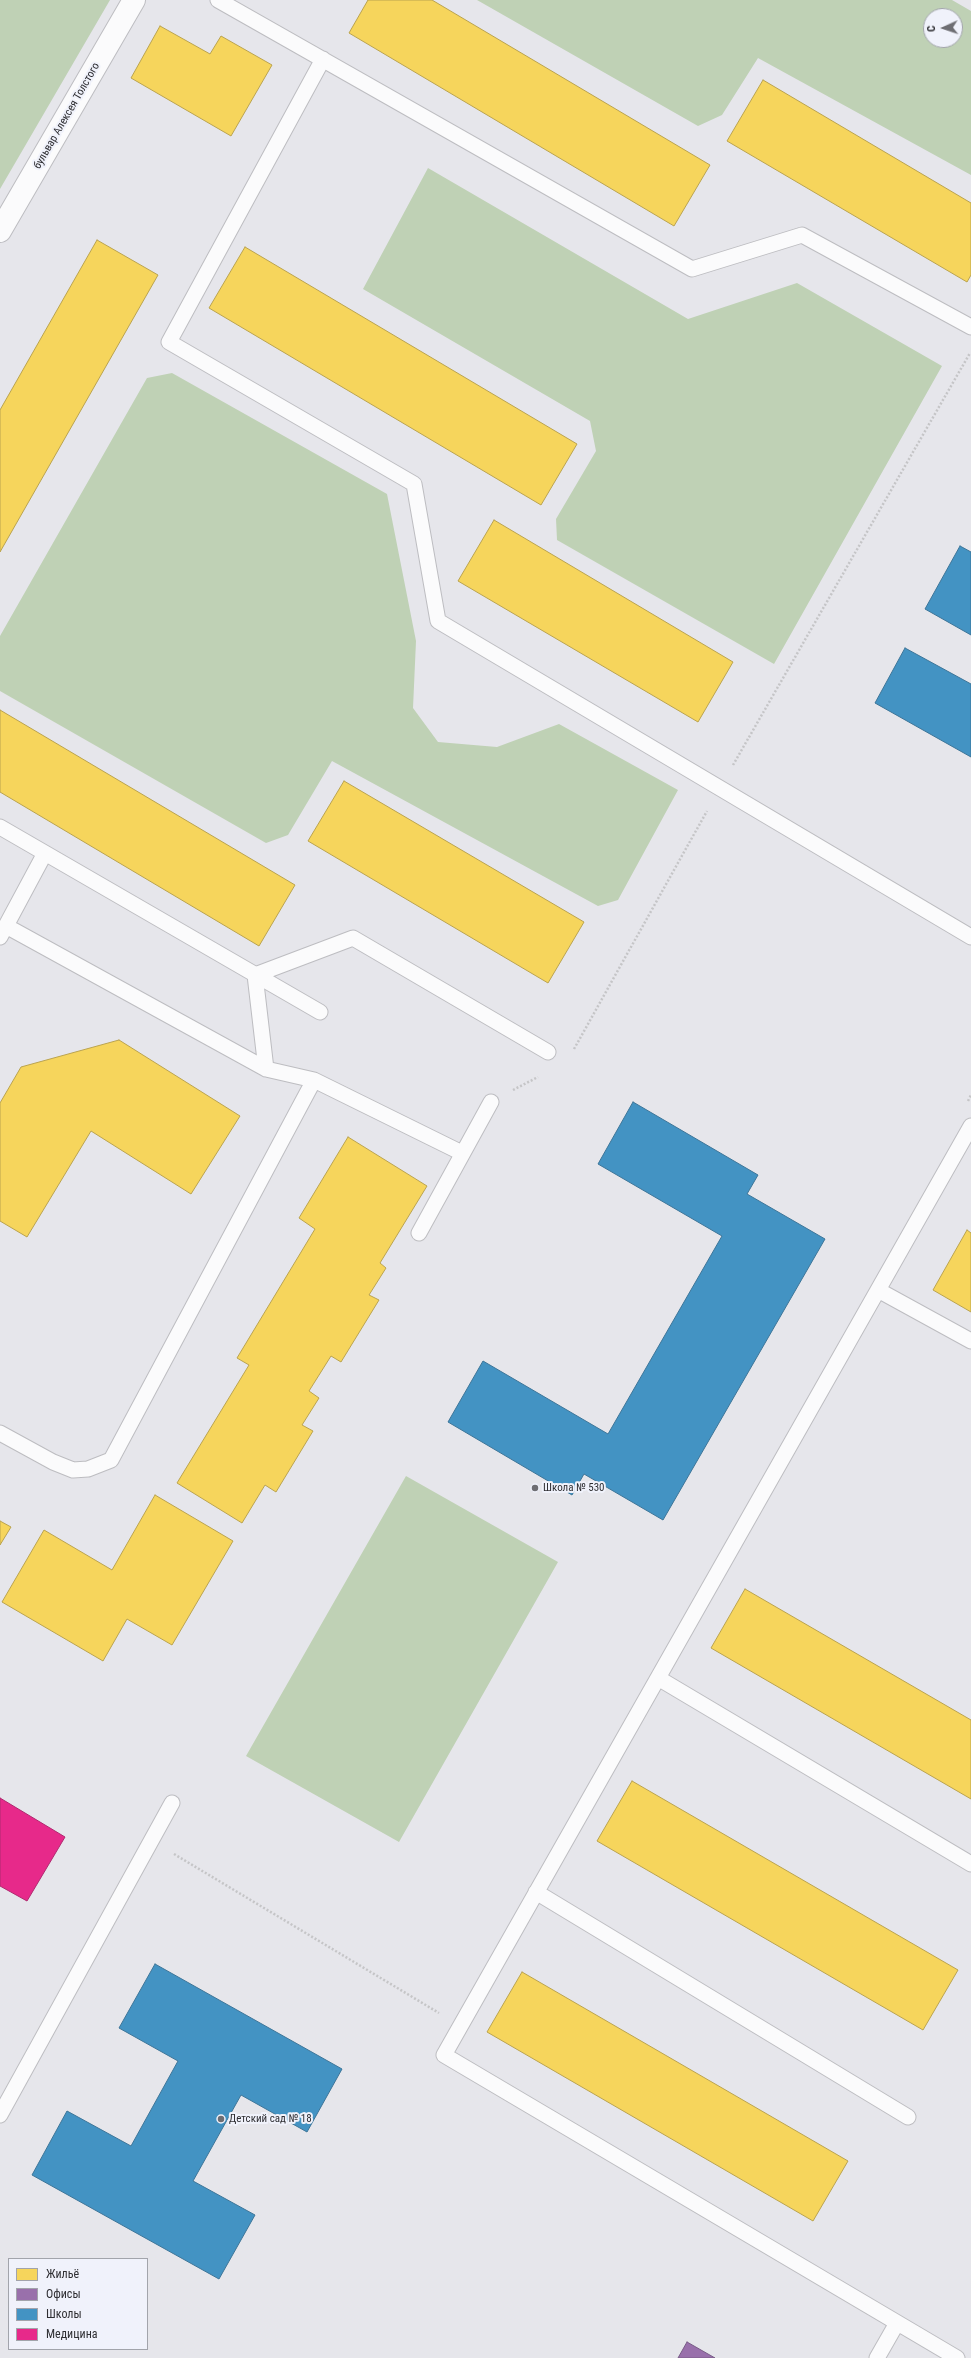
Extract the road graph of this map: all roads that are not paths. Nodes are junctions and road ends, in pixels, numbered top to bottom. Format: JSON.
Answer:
{"nodes":[{"id":1,"x":134,"y":0,"type":"edge"},
{"id":2,"x":218,"y":0,"type":"edge"},
{"id":3,"x":323,"y":59,"type":"junction"},
{"id":4,"x":0,"y":231,"type":"edge"},
{"id":5,"x":971,"y":327,"type":"edge"},
{"id":6,"x":0,"y":827,"type":"edge"},
{"id":7,"x":45,"y":853,"type":"junction"},
{"id":8,"x":3,"y":932,"type":"edge"},
{"id":9,"x":971,"y":937,"type":"edge"},
{"id":10,"x":255,"y":975,"type":"junction"},
{"id":11,"x":320,"y":1012,"type":"dead end"},
{"id":12,"x":548,"y":1052,"type":"road end"},
{"id":13,"x":266,"y":1069,"type":"junction"},
{"id":14,"x":314,"y":1080,"type":"junction"},
{"id":15,"x":491,"y":1102,"type":"road end"},
{"id":16,"x":971,"y":1126,"type":"edge"},
{"id":17,"x":965,"y":1150,"type":"edge"},
{"id":18,"x":462,"y":1154,"type":"junction"},
{"id":19,"x":419,"y":1233,"type":"dead end"},
{"id":20,"x":878,"y":1290,"type":"junction"},
{"id":21,"x":971,"y":1341,"type":"edge"},
{"id":22,"x":0,"y":1433,"type":"edge"},
{"id":23,"x":658,"y":1678,"type":"junction"},
{"id":24,"x":172,"y":1803,"type":"dead end"},
{"id":25,"x":971,"y":1864,"type":"edge"},
{"id":26,"x":536,"y":1892,"type":"junction"},
{"id":27,"x":0,"y":2115,"type":"edge"},
{"id":28,"x":908,"y":2117,"type":"dead end"},
{"id":29,"x":897,"y":2323,"type":"junction"},
{"id":30,"x":877,"y":2358,"type":"edge"},
{"id":31,"x":957,"y":2358,"type":"edge"}],
"edges":[{"from":1,"to":4,"type":"street","name":"бульвар Алексея Толстого"},
{"from":2,"to":3,"type":"lane"},
{"from":3,"to":5,"type":"lane"},
{"from":3,"to":9,"type":"lane"},
{"from":6,"to":7,"type":"lane"},
{"from":7,"to":8,"type":"lane"},
{"from":7,"to":10,"type":"lane"},
{"from":8,"to":13,"type":"lane"},
{"from":10,"to":11,"type":"lane"},
{"from":10,"to":12,"type":"lane"},
{"from":10,"to":13,"type":"lane"},
{"from":13,"to":14,"type":"lane"},
{"from":14,"to":18,"type":"lane"},
{"from":14,"to":22,"type":"lane"},
{"from":15,"to":18,"type":"lane"},
{"from":16,"to":17,"type":"lane"},
{"from":17,"to":20,"type":"lane"},
{"from":18,"to":19,"type":"lane"},
{"from":20,"to":21,"type":"lane"},
{"from":20,"to":23,"type":"lane"},
{"from":23,"to":25,"type":"lane"},
{"from":23,"to":26,"type":"lane"},
{"from":24,"to":27,"type":"lane"},
{"from":26,"to":28,"type":"lane"},
{"from":26,"to":29,"type":"lane"},
{"from":29,"to":30,"type":"lane"},
{"from":29,"to":31,"type":"lane"}]}
